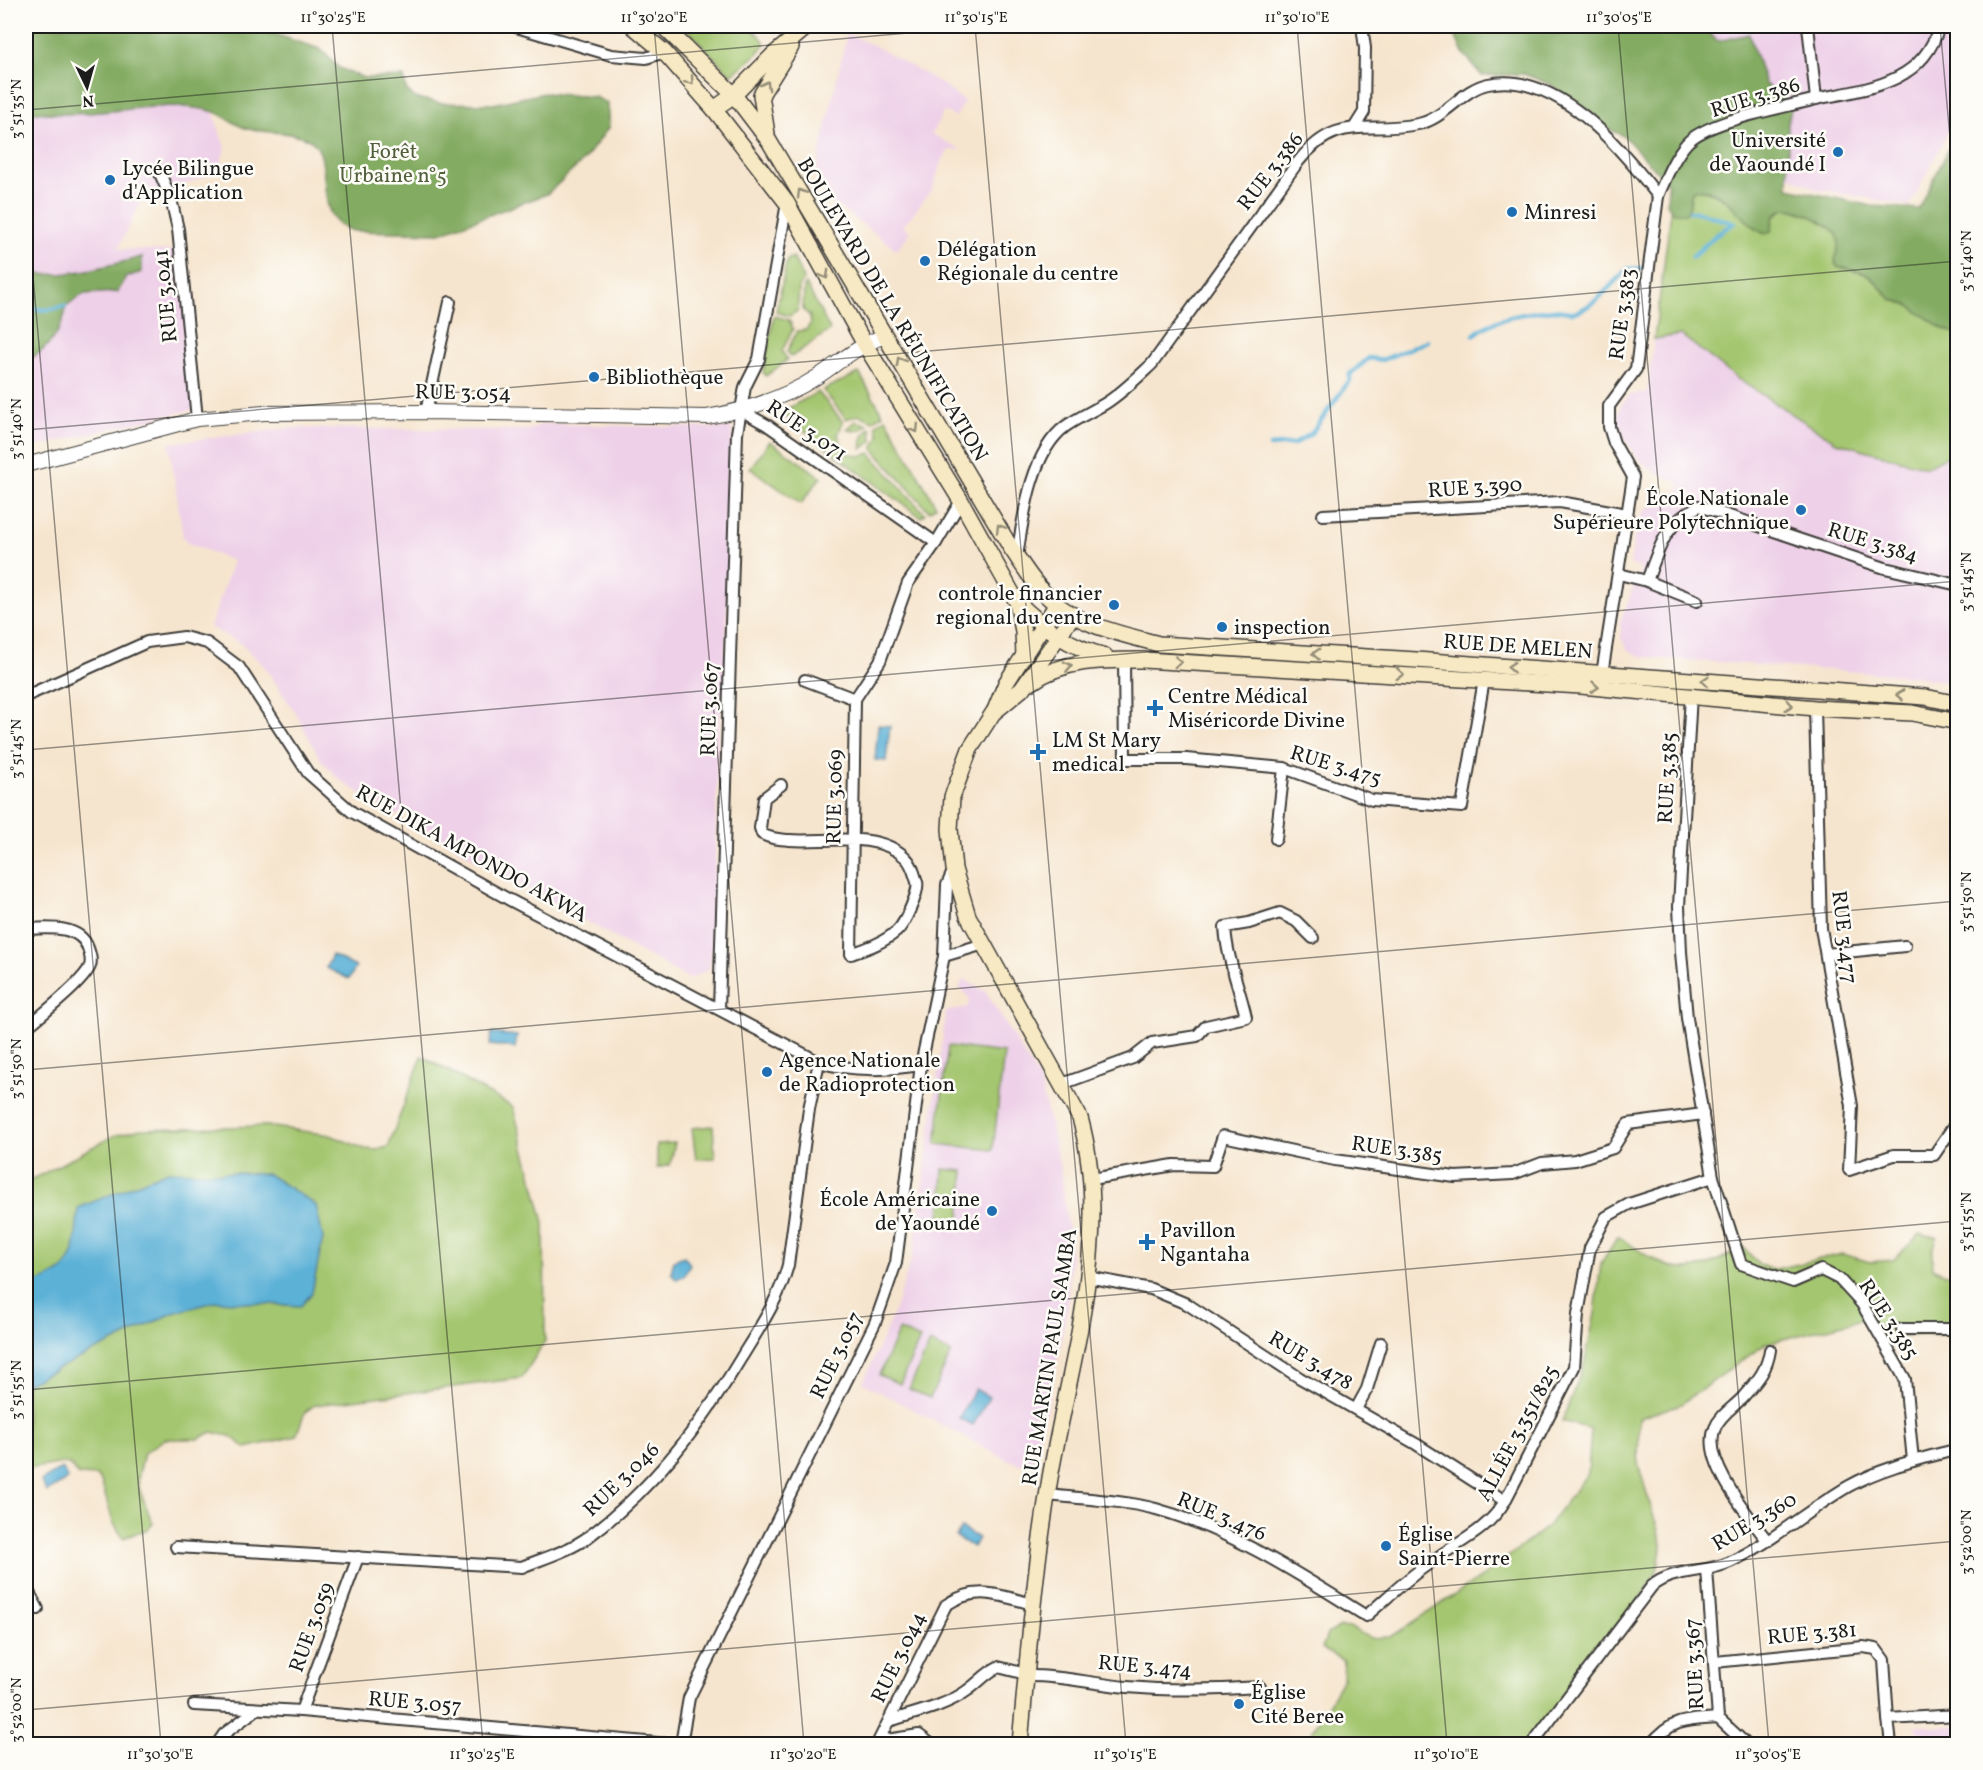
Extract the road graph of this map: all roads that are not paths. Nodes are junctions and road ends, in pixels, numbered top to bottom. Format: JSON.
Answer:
{"nodes":[{"id":1,"x":513,"y":26,"type":"edge"},
{"id":2,"x":633,"y":26,"type":"edge"},
{"id":3,"x":663,"y":26,"type":"edge"},
{"id":4,"x":1362,"y":26,"type":"edge"},
{"id":5,"x":1808,"y":26,"type":"edge"},
{"id":6,"x":1939,"y":26,"type":"edge"},
{"id":7,"x":805,"y":29,"type":"edge"},
{"id":8,"x":664,"y":52,"type":"junction"},
{"id":9,"x":734,"y":95,"type":"junction"},
{"id":10,"x":1816,"y":99,"type":"junction"},
{"id":11,"x":714,"y":109,"type":"junction"},
{"id":12,"x":1354,"y":128,"type":"junction"},
{"id":13,"x":770,"y":141,"type":"junction"},
{"id":14,"x":159,"y":171,"type":"dead end"},
{"id":15,"x":1658,"y":196,"type":"junction"},
{"id":16,"x":787,"y":203,"type":"junction"},
{"id":17,"x":450,"y":303,"type":"dead end"},
{"id":18,"x":885,"y":336,"type":"junction"},
{"id":19,"x":864,"y":343,"type":"junction"},
{"id":20,"x":742,"y":411,"type":"junction"},
{"id":21,"x":426,"y":412,"type":"junction"},
{"id":22,"x":197,"y":419,"type":"junction"},
{"id":23,"x":26,"y":465,"type":"edge"},
{"id":24,"x":961,"y":501,"type":"junction"},
{"id":25,"x":1628,"y":514,"type":"junction"},
{"id":26,"x":1323,"y":515,"type":"dead end"},
{"id":27,"x":936,"y":543,"type":"junction"},
{"id":28,"x":1017,"y":557,"type":"junction"},
{"id":29,"x":1619,"y":574,"type":"junction"},
{"id":30,"x":1647,"y":581,"type":"junction"},
{"id":31,"x":1958,"y":585,"type":"edge"},
{"id":32,"x":1697,"y":601,"type":"dead end"},
{"id":33,"x":1017,"y":602,"type":"junction"},
{"id":34,"x":1057,"y":604,"type":"junction"},
{"id":35,"x":1076,"y":616,"type":"junction"},
{"id":36,"x":1042,"y":626,"type":"junction"},
{"id":37,"x":1059,"y":637,"type":"junction"},
{"id":38,"x":1024,"y":656,"type":"junction"},
{"id":39,"x":1122,"y":660,"type":"junction"},
{"id":40,"x":1602,"y":674,"type":"junction"},
{"id":41,"x":805,"y":680,"type":"dead end"},
{"id":42,"x":1484,"y":680,"type":"junction"},
{"id":43,"x":1022,"y":689,"type":"junction"},
{"id":44,"x":26,"y":696,"type":"edge"},
{"id":45,"x":1691,"y":696,"type":"junction"},
{"id":46,"x":855,"y":699,"type":"junction"},
{"id":47,"x":1958,"y":704,"type":"edge"},
{"id":48,"x":1815,"y":708,"type":"junction"},
{"id":49,"x":993,"y":713,"type":"junction"},
{"id":50,"x":1958,"y":722,"type":"edge"},
{"id":51,"x":1284,"y":768,"type":"junction"},
{"id":52,"x":781,"y":785,"type":"dead end"},
{"id":53,"x":1276,"y":839,"type":"dead end"},
{"id":54,"x":853,"y":841,"type":"junction"},
{"id":55,"x":954,"y":868,"type":"junction"},
{"id":56,"x":26,"y":929,"type":"edge"},
{"id":57,"x":1313,"y":938,"type":"dead end"},
{"id":58,"x":984,"y":944,"type":"junction"},
{"id":59,"x":1905,"y":946,"type":"dead end"},
{"id":60,"x":1826,"y":954,"type":"junction"},
{"id":61,"x":944,"y":956,"type":"junction"},
{"id":62,"x":719,"y":1009,"type":"junction"},
{"id":63,"x":26,"y":1028,"type":"edge"},
{"id":64,"x":819,"y":1062,"type":"junction"},
{"id":65,"x":921,"y":1065,"type":"junction"},
{"id":66,"x":1062,"y":1084,"type":"junction"},
{"id":67,"x":1703,"y":1114,"type":"junction"},
{"id":68,"x":1958,"y":1120,"type":"edge"},
{"id":69,"x":1713,"y":1177,"type":"junction"},
{"id":70,"x":1092,"y":1179,"type":"junction"},
{"id":71,"x":1087,"y":1277,"type":"junction"},
{"id":72,"x":1902,"y":1329,"type":"dead end"},
{"id":73,"x":1958,"y":1329,"type":"edge"},
{"id":74,"x":1381,"y":1343,"type":"dead end"},
{"id":75,"x":1770,"y":1350,"type":"dead end"},
{"id":76,"x":1356,"y":1409,"type":"junction"},
{"id":77,"x":1958,"y":1449,"type":"edge"},
{"id":78,"x":1913,"y":1461,"type":"junction"},
{"id":79,"x":1047,"y":1495,"type":"junction"},
{"id":80,"x":1505,"y":1501,"type":"junction"},
{"id":81,"x":1766,"y":1539,"type":"junction"},
{"id":82,"x":176,"y":1547,"type":"dead end"},
{"id":83,"x":358,"y":1557,"type":"junction"},
{"id":84,"x":1707,"y":1570,"type":"junction"},
{"id":85,"x":26,"y":1587,"type":"edge"},
{"id":86,"x":1033,"y":1604,"type":"junction"},
{"id":87,"x":38,"y":1609,"type":"dead end"},
{"id":88,"x":1366,"y":1616,"type":"joint"},
{"id":89,"x":1715,"y":1662,"type":"junction"},
{"id":90,"x":1026,"y":1675,"type":"junction"},
{"id":91,"x":1260,"y":1687,"type":"dead end"},
{"id":92,"x":194,"y":1705,"type":"dead end"},
{"id":93,"x":257,"y":1709,"type":"junction"},
{"id":94,"x":301,"y":1711,"type":"junction"},
{"id":95,"x":1958,"y":1715,"type":"edge"},
{"id":96,"x":1718,"y":1718,"type":"junction"},
{"id":97,"x":1888,"y":1719,"type":"junction"},
{"id":98,"x":889,"y":1721,"type":"junction"},
{"id":99,"x":878,"y":1743,"type":"edge"},
{"id":100,"x":217,"y":1744,"type":"edge"},
{"id":101,"x":669,"y":1744,"type":"edge"},
{"id":102,"x":681,"y":1744,"type":"edge"},
{"id":103,"x":931,"y":1744,"type":"edge"},
{"id":104,"x":1020,"y":1744,"type":"edge"},
{"id":105,"x":1532,"y":1744,"type":"edge"},
{"id":106,"x":1651,"y":1744,"type":"edge"},
{"id":107,"x":1746,"y":1744,"type":"edge"},
{"id":108,"x":1891,"y":1744,"type":"edge"}],
"edges":[{"from":1,"to":8,"type":"street"},
{"from":2,"to":8,"type":"main road","name":"BOULEVARD DE LA RÉUNIFICATION"},
{"from":3,"to":9,"type":"main road","name":"BOULEVARD DE LA RÉUNIFICATION"},
{"from":4,"to":12,"type":"street"},
{"from":5,"to":10,"type":"street","name":"RUE 3.386"},
{"from":6,"to":10,"type":"street"},
{"from":7,"to":9,"type":"main road"},
{"from":13,"to":7,"type":"main road","one_way":true},
{"from":8,"to":11,"type":"main road","name":"BOULEVARD DE LA RÉUNIFICATION","one_way":true},
{"from":9,"to":11,"type":"main road"},
{"from":9,"to":13,"type":"main road","name":"BOULEVARD DE LA RÉUNIFICATION"},
{"from":10,"to":15,"type":"street","name":"RUE 3.386"},
{"from":11,"to":16,"type":"main road","name":"BOULEVARD DE LA RÉUNIFICATION"},
{"from":12,"to":15,"type":"street","name":"RUE 3.386"},
{"from":12,"to":28,"type":"street","name":"RUE 3.386"},
{"from":18,"to":13,"type":"main road","name":"BOULEVARD DE LA RÉUNIFICATION","one_way":true},
{"from":14,"to":22,"type":"street","name":"RUE 3.041"},
{"from":15,"to":25,"type":"street","name":"RUE 3.383"},
{"from":16,"to":19,"type":"main road","name":"BOULEVARD DE LA RÉUNIFICATION","one_way":true},
{"from":16,"to":20,"type":"street","name":"RUE 3.071"},
{"from":17,"to":21,"type":"street"},
{"from":18,"to":19,"type":"street","name":"RUE 3.054"},
{"from":28,"to":18,"type":"main road","name":"BOULEVARD DE LA RÉUNIFICATION","one_way":true},
{"from":19,"to":20,"type":"street","name":"RUE 3.054"},
{"from":19,"to":24,"type":"main road","name":"BOULEVARD DE LA RÉUNIFICATION","one_way":true},
{"from":20,"to":21,"type":"street","name":"RUE 3.054"},
{"from":20,"to":27,"type":"street","name":"RUE 3.071"},
{"from":20,"to":62,"type":"street","name":"RUE 3.067"},
{"from":21,"to":22,"type":"street","name":"RUE 3.054"},
{"from":22,"to":23,"type":"street","name":"RUE 3.054"},
{"from":24,"to":27,"type":"street"},
{"from":24,"to":33,"type":"main road","name":"BOULEVARD DE LA RÉUNIFICATION"},
{"from":25,"to":26,"type":"street","name":"RUE 3.390"},
{"from":25,"to":29,"type":"street","name":"RUE 3.383"},
{"from":27,"to":46,"type":"street"},
{"from":28,"to":34,"type":"main road","name":"BOULEVARD DE LA RÉUNIFICATION"},
{"from":29,"to":30,"type":"street"},
{"from":29,"to":40,"type":"street","name":"RUE 3.383"},
{"from":30,"to":31,"type":"street","name":"RUE 3.384"},
{"from":30,"to":32,"type":"street"},
{"from":33,"to":36,"type":"main road"},
{"from":33,"to":38,"type":"main road"},
{"from":34,"to":35,"type":"main road","name":"BOULEVARD DE LA RÉUNIFICATION"},
{"from":34,"to":36,"type":"main road"},
{"from":35,"to":37,"type":"main road","name":"RUE MARTIN PAUL SAMBA"},
{"from":40,"to":35,"type":"main road","name":"RUE DE MELEN","one_way":true},
{"from":36,"to":37,"type":"main road"},
{"from":36,"to":38,"type":"main road"},
{"from":37,"to":39,"type":"main road"},
{"from":37,"to":43,"type":"main road","name":"RUE MARTIN PAUL SAMBA"},
{"from":38,"to":49,"type":"main road"},
{"from":39,"to":42,"type":"main road","name":"RUE DE MELEN","one_way":true},
{"from":43,"to":39,"type":"main road","one_way":true},
{"from":39,"to":51,"type":"street","name":"RUE 3.475"},
{"from":47,"to":40,"type":"main road","name":"RUE DE MELEN","one_way":true},
{"from":41,"to":46,"type":"street"},
{"from":42,"to":45,"type":"main road","name":"RUE DE MELEN","one_way":true},
{"from":42,"to":51,"type":"street","name":"RUE 3.475"},
{"from":43,"to":49,"type":"main road","name":"RUE MARTIN PAUL SAMBA"},
{"from":44,"to":62,"type":"street","name":"RUE DIKA MPONDO AKWA"},
{"from":45,"to":48,"type":"main road","name":"RUE DE MELEN","one_way":true},
{"from":45,"to":67,"type":"street","name":"RUE 3.385"},
{"from":46,"to":54,"type":"street","name":"RUE 3.069"},
{"from":48,"to":50,"type":"main road","name":"RUE DE MELEN"},
{"from":48,"to":60,"type":"street","name":"RUE 3.477"},
{"from":49,"to":55,"type":"main road","name":"RUE MARTIN PAUL SAMBA"},
{"from":51,"to":53,"type":"street"},
{"from":52,"to":54,"type":"street"},
{"from":54,"to":54,"type":"street","name":"RUE 3.069"},
{"from":55,"to":58,"type":"main road","name":"RUE MARTIN PAUL SAMBA"},
{"from":55,"to":61,"type":"street","name":"RUE 3.057"},
{"from":56,"to":63,"type":"street"},
{"from":57,"to":66,"type":"street"},
{"from":58,"to":61,"type":"street"},
{"from":58,"to":66,"type":"main road","name":"RUE MARTIN PAUL SAMBA"},
{"from":59,"to":60,"type":"street"},
{"from":60,"to":68,"type":"street","name":"RUE 3.477"},
{"from":61,"to":65,"type":"street","name":"RUE 3.057"},
{"from":62,"to":64,"type":"street","name":"RUE DIKA MPONDO AKWA"},
{"from":64,"to":65,"type":"street","name":"RUE DIKA MPONDO AKWA"},
{"from":64,"to":83,"type":"street","name":"RUE 3.046"},
{"from":65,"to":102,"type":"street","name":"RUE 3.057"},
{"from":66,"to":70,"type":"main road","name":"RUE MARTIN PAUL SAMBA"},
{"from":67,"to":69,"type":"street","name":"RUE 3.385"},
{"from":67,"to":70,"type":"street","name":"RUE 3.385"},
{"from":69,"to":78,"type":"street","name":"RUE 3.385"},
{"from":69,"to":80,"type":"street","name":"ALLÉE 3.351/825"},
{"from":70,"to":71,"type":"main road","name":"RUE MARTIN PAUL SAMBA"},
{"from":71,"to":76,"type":"street","name":"RUE 3.478"},
{"from":71,"to":79,"type":"main road","name":"RUE MARTIN PAUL SAMBA"},
{"from":72,"to":73,"type":"street"},
{"from":74,"to":76,"type":"street"},
{"from":75,"to":81,"type":"street"},
{"from":76,"to":80,"type":"street","name":"RUE 3.478"},
{"from":77,"to":78,"type":"street","name":"RUE 3.360"},
{"from":78,"to":81,"type":"street","name":"RUE 3.360"},
{"from":79,"to":86,"type":"main road","name":"RUE MARTIN PAUL SAMBA"},
{"from":79,"to":88,"type":"street","name":"RUE 3.476"},
{"from":80,"to":88,"type":"street","name":"ALLÉE 3.351/825"},
{"from":81,"to":84,"type":"street","name":"RUE 3.360"},
{"from":82,"to":83,"type":"street","name":"RUE 3.046"},
{"from":83,"to":94,"type":"street","name":"RUE 3.059"},
{"from":84,"to":89,"type":"street","name":"RUE 3.367"},
{"from":84,"to":105,"type":"street","name":"RUE 3.360"},
{"from":85,"to":87,"type":"street"},
{"from":86,"to":90,"type":"main road","name":"RUE MARTIN PAUL SAMBA"},
{"from":86,"to":98,"type":"street","name":"RUE 3.044"},
{"from":89,"to":96,"type":"street","name":"RUE 3.367"},
{"from":89,"to":97,"type":"street","name":"RUE 3.381"},
{"from":90,"to":91,"type":"street","name":"RUE 3.474"},
{"from":90,"to":98,"type":"street","name":"RUE 3.474"},
{"from":90,"to":104,"type":"main road","name":"RUE MARTIN PAUL SAMBA"},
{"from":92,"to":93,"type":"street","name":"RUE 3.057"},
{"from":93,"to":94,"type":"street","name":"RUE 3.057"},
{"from":93,"to":100,"type":"street"},
{"from":94,"to":101,"type":"street","name":"RUE 3.057"},
{"from":95,"to":97,"type":"street"},
{"from":96,"to":106,"type":"street","name":"RUE 3.367"},
{"from":96,"to":107,"type":"street"},
{"from":97,"to":108,"type":"street"},
{"from":98,"to":99,"type":"street","name":"RUE 3.044"},
{"from":99,"to":103,"type":"street"}]}
